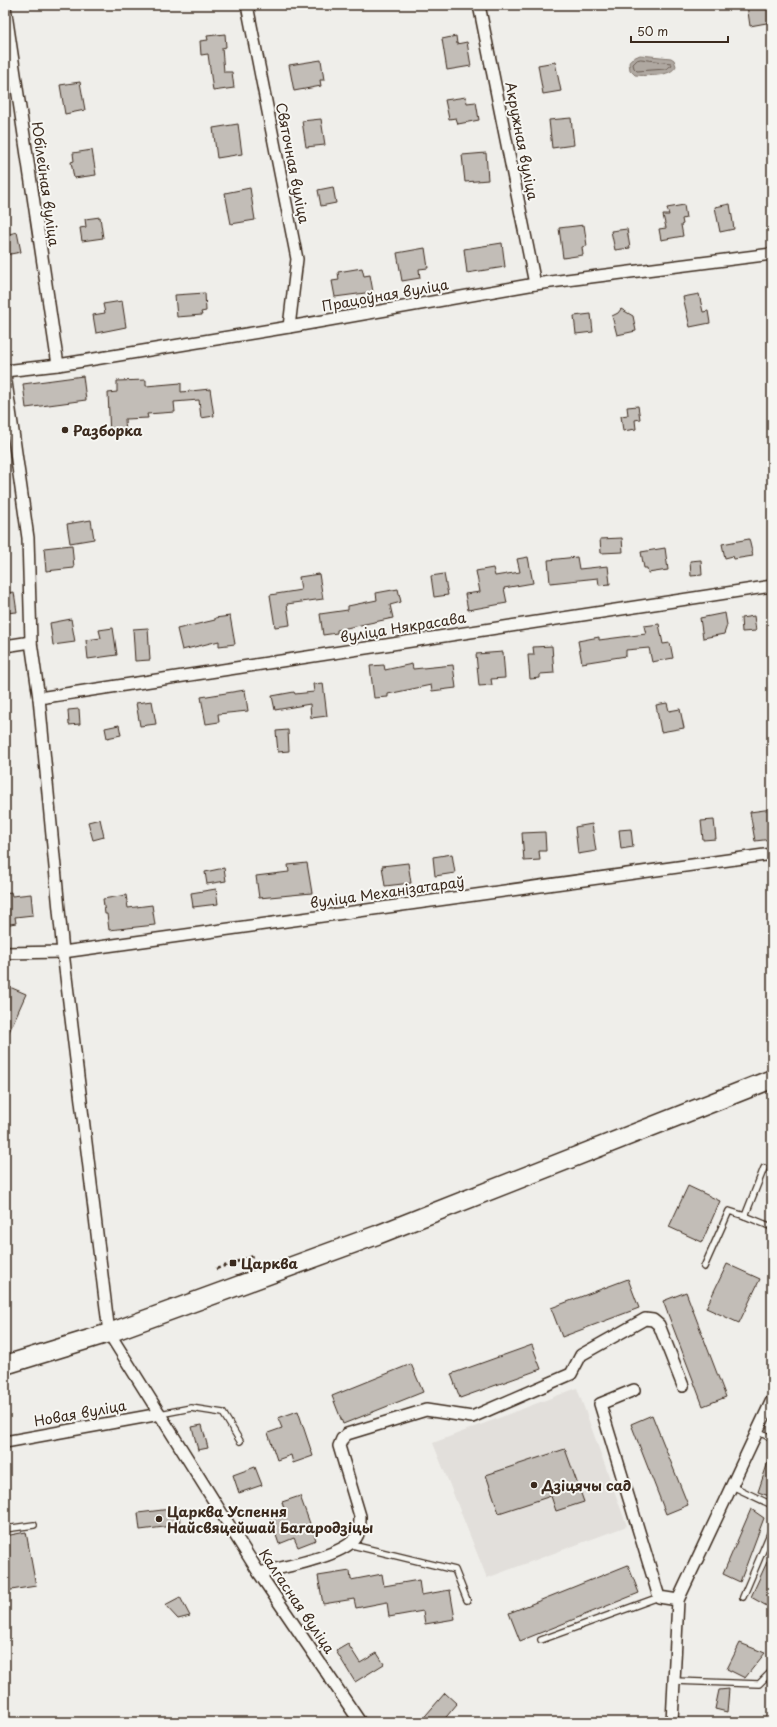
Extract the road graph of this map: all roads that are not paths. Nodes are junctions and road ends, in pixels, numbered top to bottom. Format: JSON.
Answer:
{"nodes":[{"id":1,"x":247,"y":5,"type":"edge"},
{"id":2,"x":479,"y":5,"type":"edge"},
{"id":3,"x":5,"y":7,"type":"edge"},
{"id":4,"x":772,"y":254,"type":"edge"},
{"id":5,"x":535,"y":284,"type":"junction"},
{"id":6,"x":289,"y":327,"type":"junction"},
{"id":7,"x":58,"y":365,"type":"junction"},
{"id":8,"x":5,"y":371,"type":"edge"},
{"id":9,"x":5,"y":375,"type":"edge"},
{"id":10,"x":772,"y":586,"type":"edge"},
{"id":11,"x":31,"y":642,"type":"junction"},
{"id":12,"x":5,"y":646,"type":"edge"},
{"id":13,"x":39,"y":698,"type":"junction"},
{"id":14,"x":772,"y":854,"type":"edge"},
{"id":15,"x":63,"y":952,"type":"junction"},
{"id":16,"x":5,"y":953,"type":"edge"},
{"id":17,"x":772,"y":1079,"type":"edge"},
{"id":18,"x":764,"y":1168,"type":"dead end"},
{"id":19,"x":745,"y":1216,"type":"junction"},
{"id":20,"x":772,"y":1226,"type":"edge"},
{"id":21,"x":704,"y":1267,"type":"dead end"},
{"id":22,"x":109,"y":1333,"type":"junction"},
{"id":23,"x":5,"y":1365,"type":"edge"},
{"id":24,"x":683,"y":1386,"type":"dead end"},
{"id":25,"x":634,"y":1390,"type":"dead end"},
{"id":26,"x":772,"y":1400,"type":"edge"},
{"id":27,"x":160,"y":1414,"type":"junction"},
{"id":28,"x":758,"y":1431,"type":"junction"},
{"id":29,"x":772,"y":1439,"type":"edge"},
{"id":30,"x":240,"y":1441,"type":"dead end"},
{"id":31,"x":5,"y":1442,"type":"edge"},
{"id":32,"x":732,"y":1486,"type":"junction"},
{"id":33,"x":772,"y":1505,"type":"edge"},
{"id":34,"x":34,"y":1525,"type":"dead end"},
{"id":35,"x":5,"y":1529,"type":"edge"},
{"id":36,"x":772,"y":1529,"type":"edge"},
{"id":37,"x":348,"y":1544,"type":"junction"},
{"id":38,"x":260,"y":1573,"type":"junction"},
{"id":39,"x":660,"y":1597,"type":"junction"},
{"id":40,"x":744,"y":1597,"type":"dead end"},
{"id":41,"x":467,"y":1600,"type":"dead end"},
{"id":42,"x":678,"y":1600,"type":"junction"},
{"id":43,"x":541,"y":1640,"type":"dead end"},
{"id":44,"x":772,"y":1671,"type":"edge"},
{"id":45,"x":674,"y":1681,"type":"junction"},
{"id":46,"x":360,"y":1722,"type":"edge"},
{"id":47,"x":672,"y":1722,"type":"edge"}],
"edges":[{"from":1,"to":6,"type":"street","name":"Святочная вуліца"},
{"from":2,"to":5,"type":"street","name":"Акружная вуліца"},
{"from":3,"to":7,"type":"street","name":"Юбілейная вуліца"},
{"from":4,"to":5,"type":"street","name":"Працоўная вуліца"},
{"from":5,"to":6,"type":"street","name":"Працоўная вуліца"},
{"from":6,"to":7,"type":"street","name":"Працоўная вуліца"},
{"from":7,"to":8,"type":"street","name":"Працоўная вуліца"},
{"from":9,"to":11,"type":"street"},
{"from":10,"to":13,"type":"street","name":"вуліца Някрасава"},
{"from":11,"to":12,"type":"street"},
{"from":11,"to":13,"type":"street"},
{"from":13,"to":15,"type":"street"},
{"from":14,"to":15,"type":"street","name":"вуліца Механізатараў"},
{"from":15,"to":16,"type":"street","name":"вуліца Механізатараў"},
{"from":15,"to":22,"type":"street"},
{"from":17,"to":22,"type":"main road"},
{"from":18,"to":19,"type":"lane"},
{"from":19,"to":20,"type":"lane"},
{"from":19,"to":21,"type":"lane"},
{"from":22,"to":23,"type":"main road"},
{"from":22,"to":27,"type":"street","name":"Калгасная вуліца"},
{"from":24,"to":37,"type":"street"},
{"from":25,"to":39,"type":"street"},
{"from":26,"to":28,"type":"street"},
{"from":27,"to":30,"type":"lane"},
{"from":27,"to":31,"type":"street","name":"Новая вуліца"},
{"from":27,"to":38,"type":"street","name":"Калгасная вуліца"},
{"from":28,"to":29,"type":"lane"},
{"from":28,"to":32,"type":"street"},
{"from":32,"to":33,"type":"lane"},
{"from":32,"to":42,"type":"street"},
{"from":34,"to":35,"type":"lane"},
{"from":36,"to":40,"type":"lane"},
{"from":37,"to":38,"type":"street"},
{"from":37,"to":41,"type":"lane"},
{"from":38,"to":46,"type":"street","name":"Калгасная вуліца"},
{"from":39,"to":42,"type":"street"},
{"from":39,"to":43,"type":"lane"},
{"from":42,"to":45,"type":"street"},
{"from":44,"to":45,"type":"lane"},
{"from":45,"to":47,"type":"street"}]}
